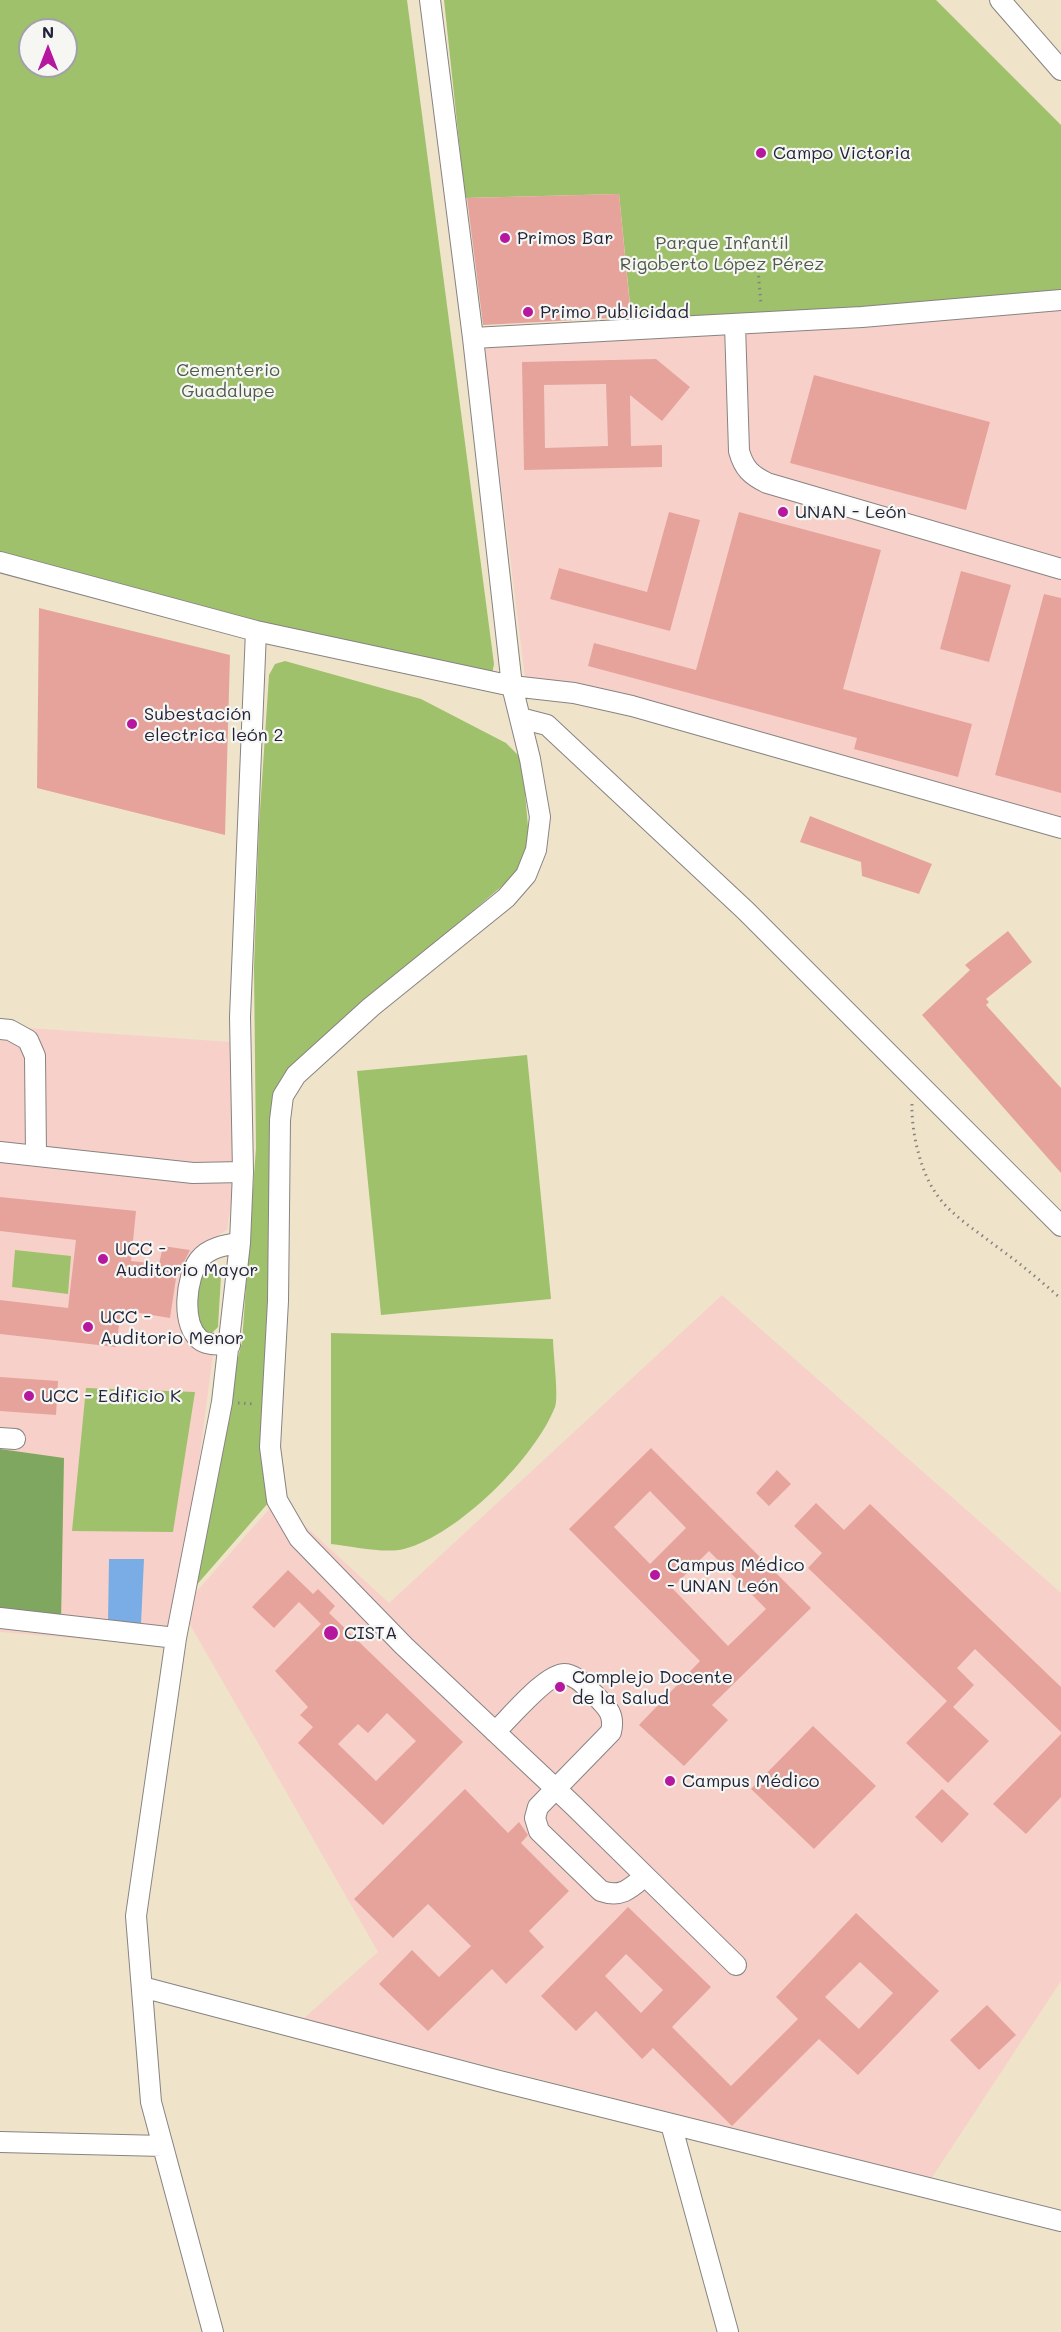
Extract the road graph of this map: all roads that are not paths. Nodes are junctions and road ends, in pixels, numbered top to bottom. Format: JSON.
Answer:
{"nodes":[{"id":1,"x":430,"y":0,"type":"edge"},
{"id":2,"x":1000,"y":0,"type":"edge"},
{"id":3,"x":1061,"y":70,"type":"edge"},
{"id":4,"x":1061,"y":300,"type":"edge"},
{"id":5,"x":735,"y":325,"type":"junction"},
{"id":6,"x":473,"y":338,"type":"junction"},
{"id":7,"x":0,"y":562,"type":"edge"},
{"id":8,"x":1061,"y":569,"type":"edge"},
{"id":9,"x":256,"y":631,"type":"junction"},
{"id":10,"x":512,"y":686,"type":"junction"},
{"id":11,"x":520,"y":718,"type":"junction"},
{"id":12,"x":1061,"y":828,"type":"edge"},
{"id":13,"x":0,"y":1029,"type":"edge"},
{"id":14,"x":0,"y":1152,"type":"edge"},
{"id":15,"x":36,"y":1155,"type":"junction"},
{"id":16,"x":243,"y":1172,"type":"junction"},
{"id":17,"x":1061,"y":1226,"type":"edge"},
{"id":18,"x":240,"y":1243,"type":"junction"},
{"id":19,"x":230,"y":1345,"type":"junction"},
{"id":20,"x":0,"y":1618,"type":"edge"},
{"id":21,"x":176,"y":1638,"type":"junction"},
{"id":22,"x":495,"y":1732,"type":"junction"},
{"id":23,"x":555,"y":1788,"type":"junction"},
{"id":24,"x":645,"y":1876,"type":"junction"},
{"id":25,"x":736,"y":1965,"type":"dead end"},
{"id":26,"x":142,"y":1987,"type":"junction"},
{"id":27,"x":671,"y":2124,"type":"junction"},
{"id":28,"x":0,"y":2142,"type":"edge"},
{"id":29,"x":163,"y":2146,"type":"junction"},
{"id":30,"x":1061,"y":2221,"type":"edge"},
{"id":31,"x":213,"y":2332,"type":"edge"},
{"id":32,"x":728,"y":2332,"type":"edge"}],
"edges":[{"from":1,"to":6,"type":"street"},
{"from":2,"to":3,"type":"street"},
{"from":4,"to":5,"type":"street"},
{"from":5,"to":6,"type":"street"},
{"from":5,"to":8,"type":"street"},
{"from":6,"to":10,"type":"street"},
{"from":7,"to":9,"type":"street"},
{"from":9,"to":10,"type":"street"},
{"from":9,"to":16,"type":"street"},
{"from":10,"to":11,"type":"street"},
{"from":10,"to":12,"type":"street"},
{"from":11,"to":17,"type":"street"},
{"from":11,"to":22,"type":"street"},
{"from":13,"to":15,"type":"street"},
{"from":14,"to":15,"type":"street"},
{"from":15,"to":16,"type":"street"},
{"from":16,"to":18,"type":"street"},
{"from":18,"to":19,"type":"street"},
{"from":18,"to":19,"type":"street"},
{"from":19,"to":21,"type":"street"},
{"from":20,"to":21,"type":"street"},
{"from":21,"to":26,"type":"street"},
{"from":22,"to":23,"type":"street"},
{"from":22,"to":23,"type":"street"},
{"from":23,"to":24,"type":"street"},
{"from":23,"to":24,"type":"street"},
{"from":24,"to":25,"type":"street"},
{"from":26,"to":27,"type":"street"},
{"from":26,"to":29,"type":"street"},
{"from":27,"to":30,"type":"street"},
{"from":27,"to":32,"type":"street"},
{"from":28,"to":29,"type":"street"},
{"from":29,"to":31,"type":"street"}]}
